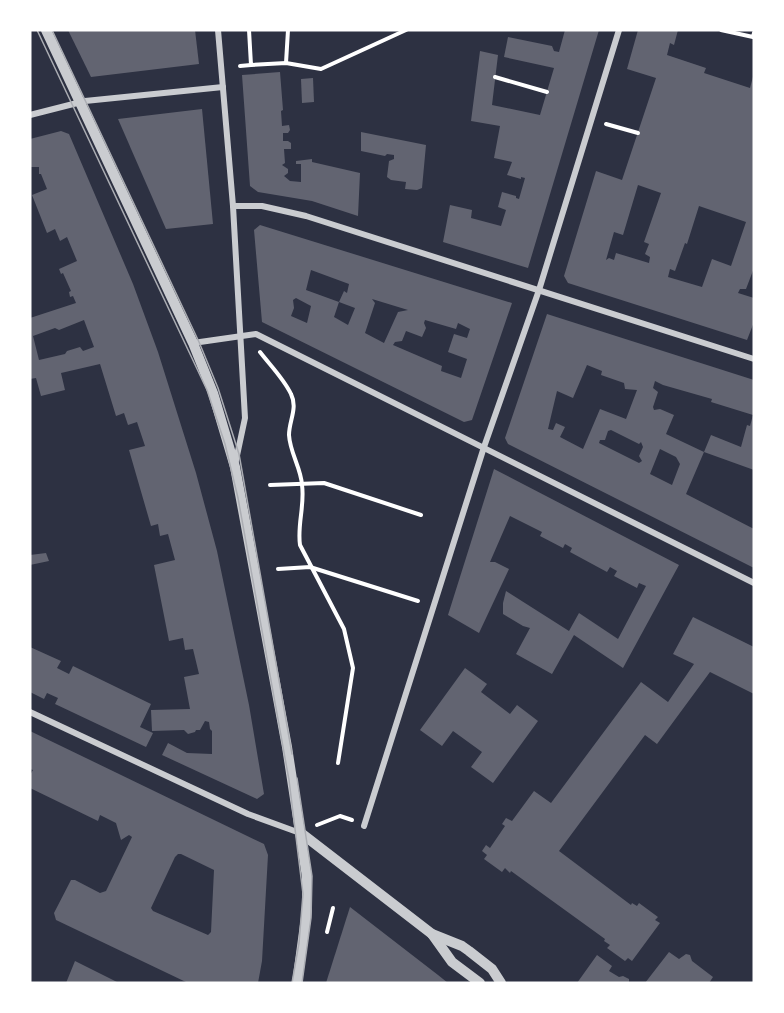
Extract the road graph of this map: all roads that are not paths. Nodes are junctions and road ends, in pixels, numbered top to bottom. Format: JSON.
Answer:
{"nodes":[{"id":1,"x":46,"y":30,"type":"edge"},
{"id":2,"x":218,"y":30,"type":"edge"},
{"id":3,"x":619,"y":30,"type":"edge"},
{"id":4,"x":223,"y":87,"type":"junction"},
{"id":5,"x":80,"y":102,"type":"junction"},
{"id":6,"x":30,"y":115,"type":"edge"},
{"id":7,"x":233,"y":206,"type":"junction"},
{"id":8,"x":539,"y":290,"type":"junction"},
{"id":9,"x":240,"y":336,"type":"junction"},
{"id":10,"x":193,"y":343,"type":"junction"},
{"id":11,"x":754,"y":359,"type":"edge"},
{"id":12,"x":484,"y":447,"type":"junction"},
{"id":13,"x":235,"y":467,"type":"junction"},
{"id":14,"x":754,"y":583,"type":"edge"},
{"id":15,"x":30,"y":712,"type":"edge"},
{"id":16,"x":363,"y":826,"type":"road end"},
{"id":17,"x":301,"y":833,"type":"junction"},
{"id":18,"x":432,"y":934,"type":"junction"},
{"id":19,"x":297,"y":983,"type":"edge"},
{"id":20,"x":480,"y":983,"type":"edge"},
{"id":21,"x":501,"y":983,"type":"edge"}],
"edges":[{"from":1,"to":5,"type":"street"},
{"from":2,"to":4,"type":"street"},
{"from":3,"to":8,"type":"street"},
{"from":4,"to":5,"type":"street"},
{"from":4,"to":7,"type":"street"},
{"from":5,"to":6,"type":"street"},
{"from":5,"to":10,"type":"street"},
{"from":7,"to":8,"type":"street"},
{"from":7,"to":9,"type":"street"},
{"from":8,"to":11,"type":"street"},
{"from":8,"to":12,"type":"street"},
{"from":9,"to":10,"type":"street"},
{"from":9,"to":12,"type":"street"},
{"from":9,"to":13,"type":"street"},
{"from":10,"to":13,"type":"street"},
{"from":12,"to":14,"type":"street"},
{"from":12,"to":16,"type":"street"},
{"from":13,"to":17,"type":"street"},
{"from":15,"to":17,"type":"street"},
{"from":17,"to":18,"type":"street"},
{"from":17,"to":19,"type":"street"},
{"from":18,"to":20,"type":"street"},
{"from":18,"to":21,"type":"street"}]}
